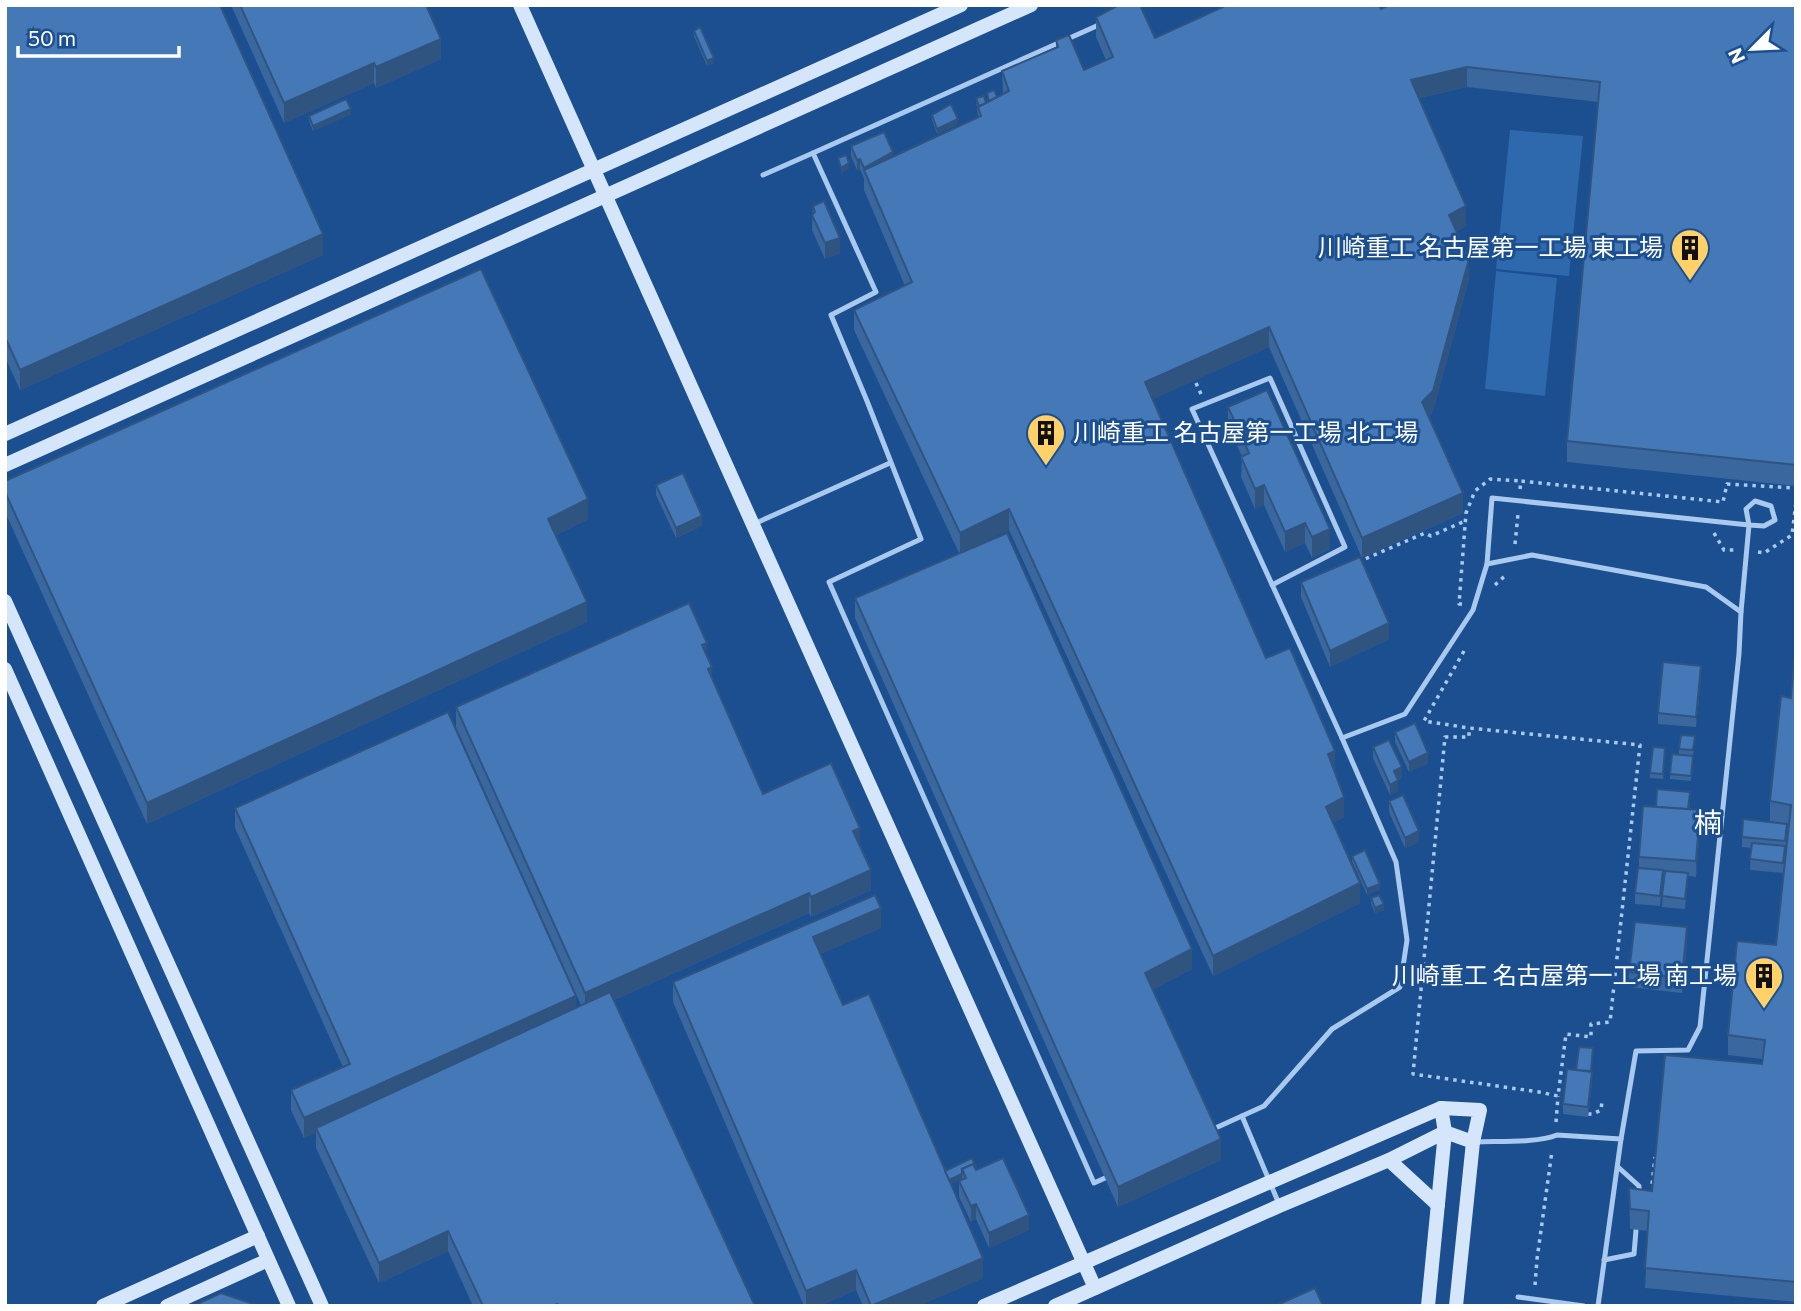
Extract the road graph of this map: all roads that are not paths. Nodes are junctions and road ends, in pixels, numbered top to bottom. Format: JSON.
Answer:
{"nodes":[{"id":1,"x":520,"y":5,"type":"edge"},
{"id":2,"x":961,"y":5,"type":"edge"},
{"id":3,"x":1031,"y":5,"type":"edge"},
{"id":4,"x":1105,"y":22,"type":"edge"},
{"id":5,"x":813,"y":153,"type":"junction"},
{"id":6,"x":594,"y":169,"type":"junction"},
{"id":7,"x":763,"y":175,"type":"dead end"},
{"id":8,"x":606,"y":196,"type":"junction"},
{"id":9,"x":5,"y":434,"type":"edge"},
{"id":10,"x":890,"y":463,"type":"junction"},
{"id":11,"x":5,"y":465,"type":"edge"},
{"id":12,"x":753,"y":524,"type":"junction"},
{"id":13,"x":1749,"y":525,"type":"junction"},
{"id":14,"x":1487,"y":564,"type":"junction"},
{"id":15,"x":1272,"y":585,"type":"junction"},
{"id":16,"x":5,"y":601,"type":"edge"},
{"id":17,"x":1741,"y":612,"type":"junction"},
{"id":18,"x":5,"y":669,"type":"edge"},
{"id":19,"x":1342,"y":738,"type":"junction"},
{"id":20,"x":1441,"y":1108,"type":"junction"},
{"id":21,"x":1242,"y":1116,"type":"junction"},
{"id":22,"x":1208,"y":1131,"type":"edge"},
{"id":23,"x":1445,"y":1132,"type":"junction"},
{"id":24,"x":1621,"y":1139,"type":"junction"},
{"id":25,"x":1473,"y":1142,"type":"junction"},
{"id":26,"x":1389,"y":1160,"type":"junction"},
{"id":27,"x":1618,"y":1167,"type":"junction"},
{"id":28,"x":1105,"y":1178,"type":"edge"},
{"id":29,"x":1269,"y":1182,"type":"junction"},
{"id":30,"x":1638,"y":1198,"type":"edge"},
{"id":31,"x":1438,"y":1205,"type":"junction"},
{"id":32,"x":1279,"y":1206,"type":"junction"},
{"id":33,"x":1636,"y":1230,"type":"edge"},
{"id":34,"x":258,"y":1236,"type":"junction"},
{"id":35,"x":268,"y":1260,"type":"junction"},
{"id":36,"x":1604,"y":1260,"type":"junction"},
{"id":37,"x":1082,"y":1262,"type":"junction"},
{"id":38,"x":1095,"y":1288,"type":"junction"},
{"id":39,"x":1518,"y":1297,"type":"dead end"},
{"id":40,"x":103,"y":1306,"type":"edge"},
{"id":41,"x":167,"y":1306,"type":"edge"},
{"id":42,"x":289,"y":1306,"type":"edge"},
{"id":43,"x":322,"y":1306,"type":"edge"},
{"id":44,"x":984,"y":1306,"type":"edge"},
{"id":45,"x":1055,"y":1306,"type":"edge"},
{"id":46,"x":1428,"y":1306,"type":"edge"},
{"id":47,"x":1456,"y":1306,"type":"edge"},
{"id":48,"x":1584,"y":1306,"type":"edge"},
{"id":49,"x":1598,"y":1306,"type":"edge"}],
"edges":[{"from":1,"to":6,"type":"street"},
{"from":2,"to":6,"type":"street"},
{"from":3,"to":8,"type":"street"},
{"from":4,"to":5,"type":"lane"},
{"from":5,"to":7,"type":"lane"},
{"from":5,"to":10,"type":"lane"},
{"from":6,"to":8,"type":"street"},
{"from":6,"to":9,"type":"street"},
{"from":8,"to":11,"type":"street"},
{"from":8,"to":12,"type":"street"},
{"from":10,"to":12,"type":"lane"},
{"from":10,"to":28,"type":"lane"},
{"from":12,"to":37,"type":"street"},
{"from":13,"to":13,"type":"lane"},
{"from":13,"to":14,"type":"lane"},
{"from":13,"to":17,"type":"lane"},
{"from":14,"to":17,"type":"lane"},
{"from":14,"to":19,"type":"lane"},
{"from":15,"to":15,"type":"lane"},
{"from":15,"to":19,"type":"lane"},
{"from":16,"to":43,"type":"street"},
{"from":17,"to":24,"type":"lane"},
{"from":18,"to":34,"type":"street"},
{"from":19,"to":21,"type":"lane"},
{"from":20,"to":23,"type":"street"},
{"from":20,"to":25,"type":"street"},
{"from":20,"to":29,"type":"street"},
{"from":21,"to":22,"type":"lane"},
{"from":21,"to":29,"type":"lane"},
{"from":23,"to":25,"type":"street"},
{"from":23,"to":26,"type":"street"},
{"from":23,"to":31,"type":"street"},
{"from":24,"to":25,"type":"lane"},
{"from":24,"to":27,"type":"lane"},
{"from":25,"to":47,"type":"street"},
{"from":26,"to":31,"type":"street"},
{"from":26,"to":32,"type":"street"},
{"from":27,"to":30,"type":"lane"},
{"from":27,"to":36,"type":"lane"},
{"from":29,"to":32,"type":"lane"},
{"from":29,"to":37,"type":"street"},
{"from":31,"to":46,"type":"street"},
{"from":32,"to":38,"type":"street"},
{"from":33,"to":36,"type":"lane"},
{"from":34,"to":35,"type":"street"},
{"from":34,"to":40,"type":"street"},
{"from":35,"to":41,"type":"street"},
{"from":35,"to":42,"type":"street"},
{"from":36,"to":49,"type":"lane"},
{"from":37,"to":38,"type":"street"},
{"from":37,"to":44,"type":"street"},
{"from":38,"to":45,"type":"street"},
{"from":39,"to":48,"type":"lane"}]}
